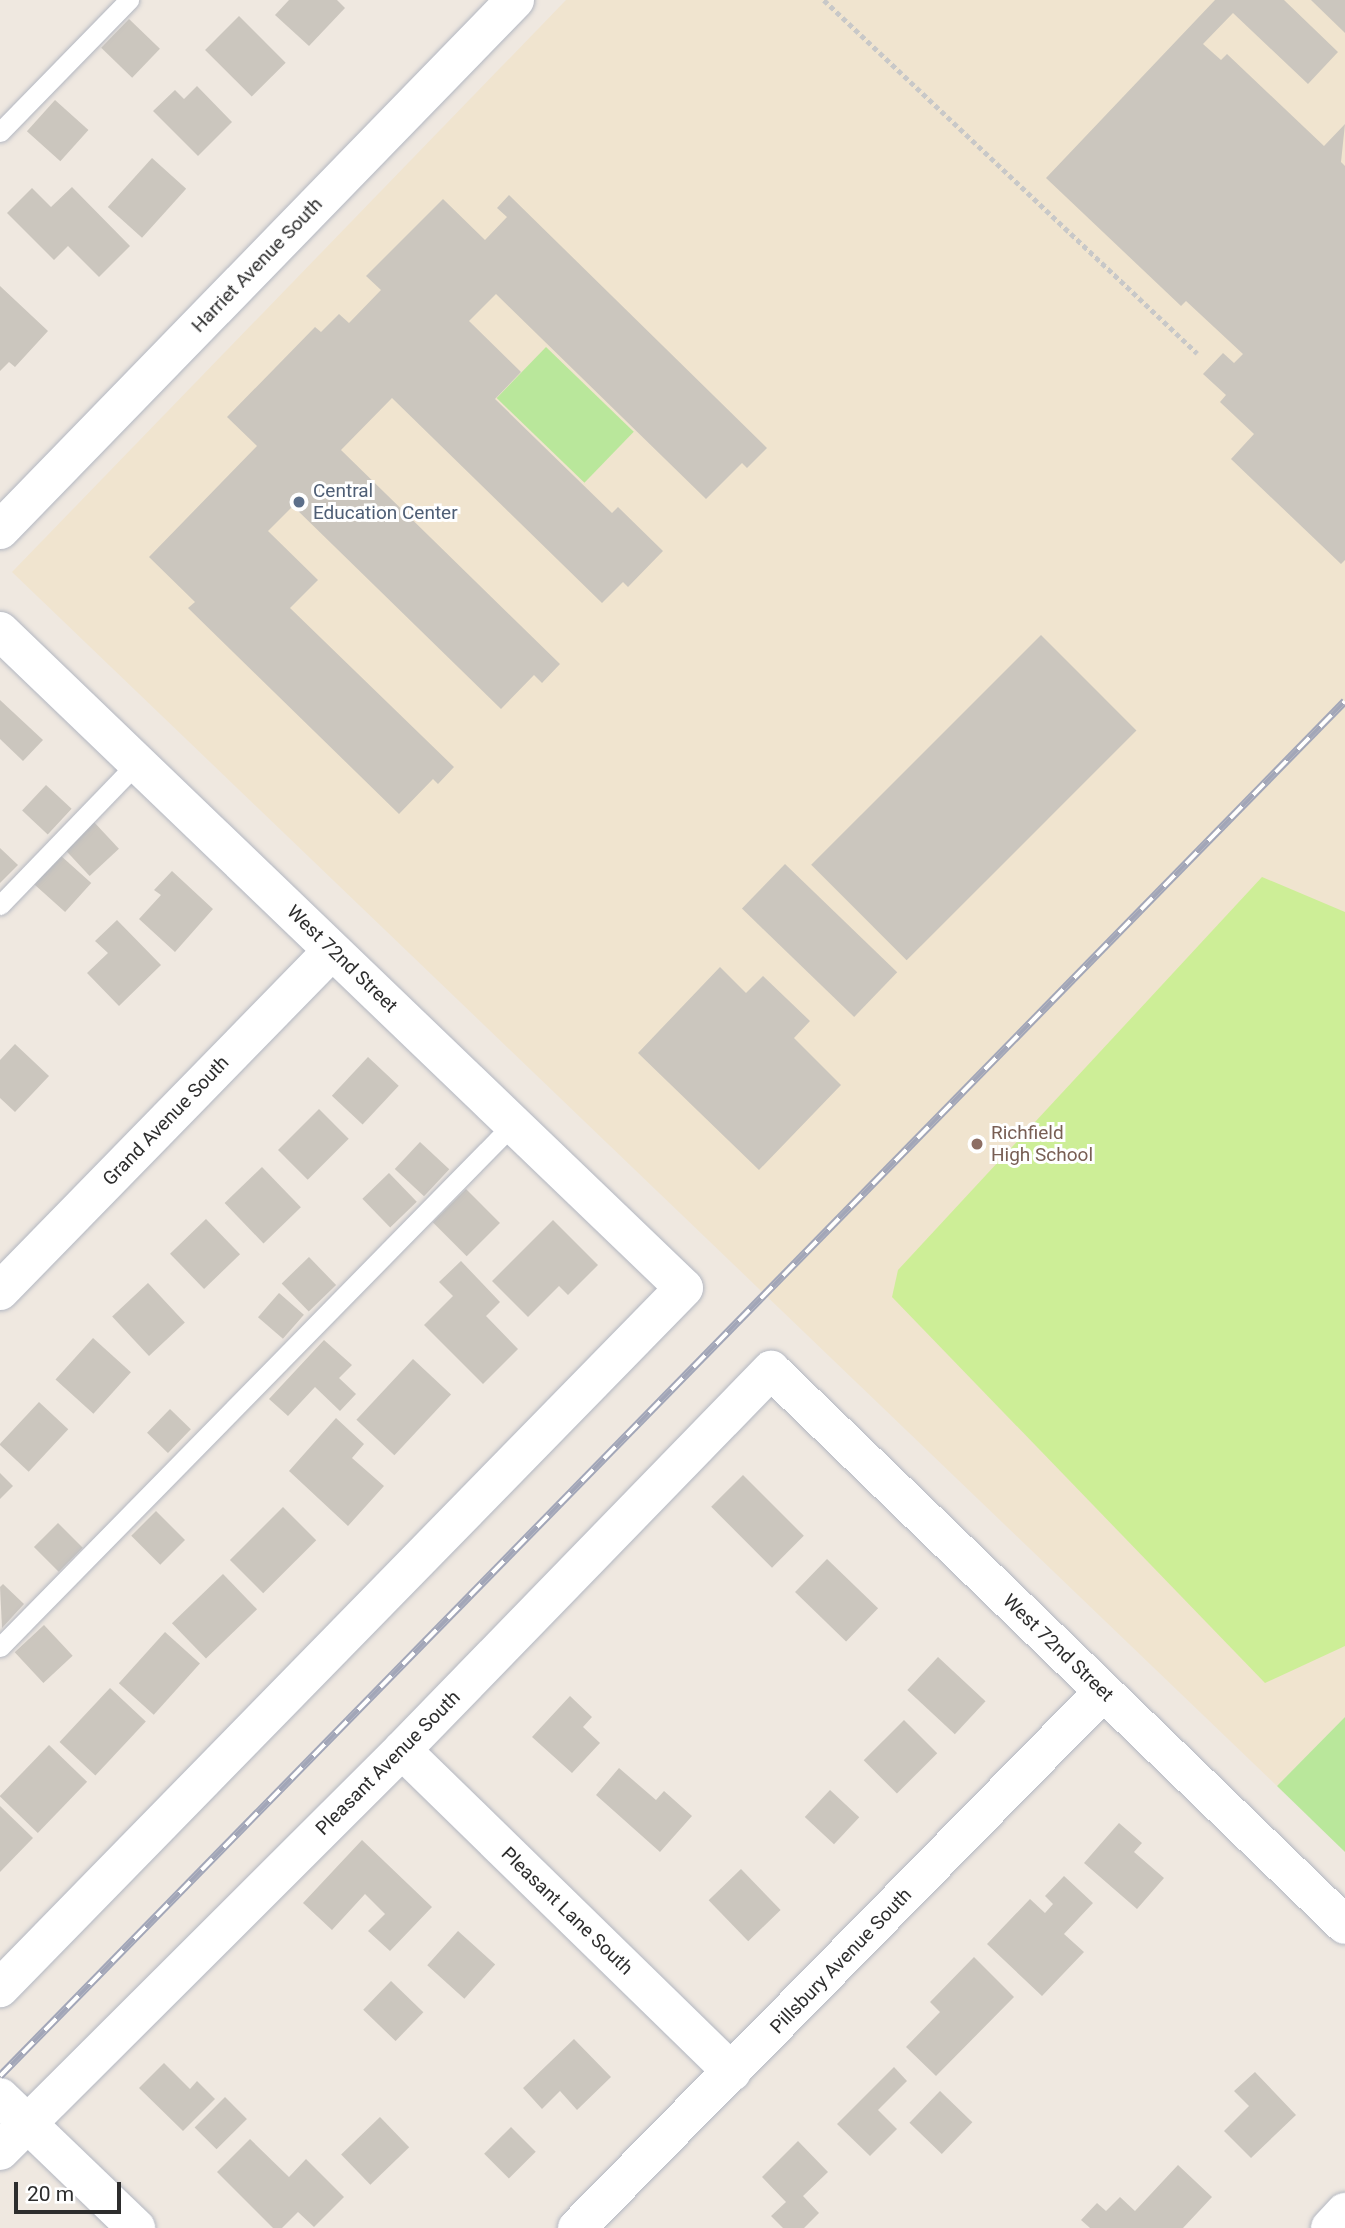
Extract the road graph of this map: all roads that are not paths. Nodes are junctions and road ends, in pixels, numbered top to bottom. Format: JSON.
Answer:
{"nodes":[{"id":1,"x":128,"y":0,"type":"edge"},
{"id":2,"x":515,"y":0,"type":"edge"},
{"id":3,"x":0,"y":132,"type":"edge"},
{"id":4,"x":0,"y":530,"type":"edge"},
{"id":5,"x":0,"y":631,"type":"edge"},
{"id":6,"x":137,"y":763,"type":"junction"},
{"id":7,"x":0,"y":905,"type":"edge"},
{"id":8,"x":332,"y":951,"type":"junction"},
{"id":9,"x":513,"y":1124,"type":"junction"},
{"id":10,"x":0,"y":1291,"type":"edge"},
{"id":11,"x":771,"y":1370,"type":"joint"},
{"id":12,"x":0,"y":1647,"type":"edge"},
{"id":13,"x":1103,"y":1692,"type":"junction"},
{"id":14,"x":402,"y":1750,"type":"junction"},
{"id":15,"x":1345,"y":1925,"type":"edge"},
{"id":16,"x":0,"y":1988,"type":"edge"},
{"id":17,"x":732,"y":2072,"type":"junction"},
{"id":18,"x":0,"y":2097,"type":"edge"},
{"id":19,"x":27,"y":2123,"type":"junction"},
{"id":20,"x":0,"y":2151,"type":"edge"},
{"id":21,"x":1345,"y":2213,"type":"edge"},
{"id":22,"x":135,"y":2228,"type":"edge"},
{"id":23,"x":577,"y":2228,"type":"edge"},
{"id":24,"x":1330,"y":2228,"type":"edge"}],
"edges":[{"from":1,"to":3,"type":"lane"},
{"from":2,"to":4,"type":"street","name":"Harriet Avenue South"},
{"from":5,"to":6,"type":"street","name":"West 72nd Street"},
{"from":6,"to":7,"type":"lane"},
{"from":6,"to":8,"type":"street","name":"West 72nd Street"},
{"from":8,"to":9,"type":"street","name":"West 72nd Street"},
{"from":8,"to":10,"type":"street","name":"Grand Avenue South"},
{"from":9,"to":12,"type":"lane"},
{"from":9,"to":16,"type":"street","name":"West 72nd Street"},
{"from":11,"to":13,"type":"street","name":"West 72nd Street"},
{"from":11,"to":14,"type":"street","name":"Pleasant Avenue South"},
{"from":13,"to":15,"type":"street","name":"West 72nd Street"},
{"from":13,"to":17,"type":"street","name":"Pillsbury Avenue South"},
{"from":14,"to":17,"type":"street","name":"Pleasant Lane South"},
{"from":14,"to":19,"type":"street","name":"Pleasant Avenue South"},
{"from":17,"to":23,"type":"street","name":"Pillsbury Avenue South"},
{"from":18,"to":19,"type":"street"},
{"from":19,"to":20,"type":"street","name":"Pleasant Avenue South"},
{"from":19,"to":22,"type":"street"},
{"from":21,"to":24,"type":"street"}]}
